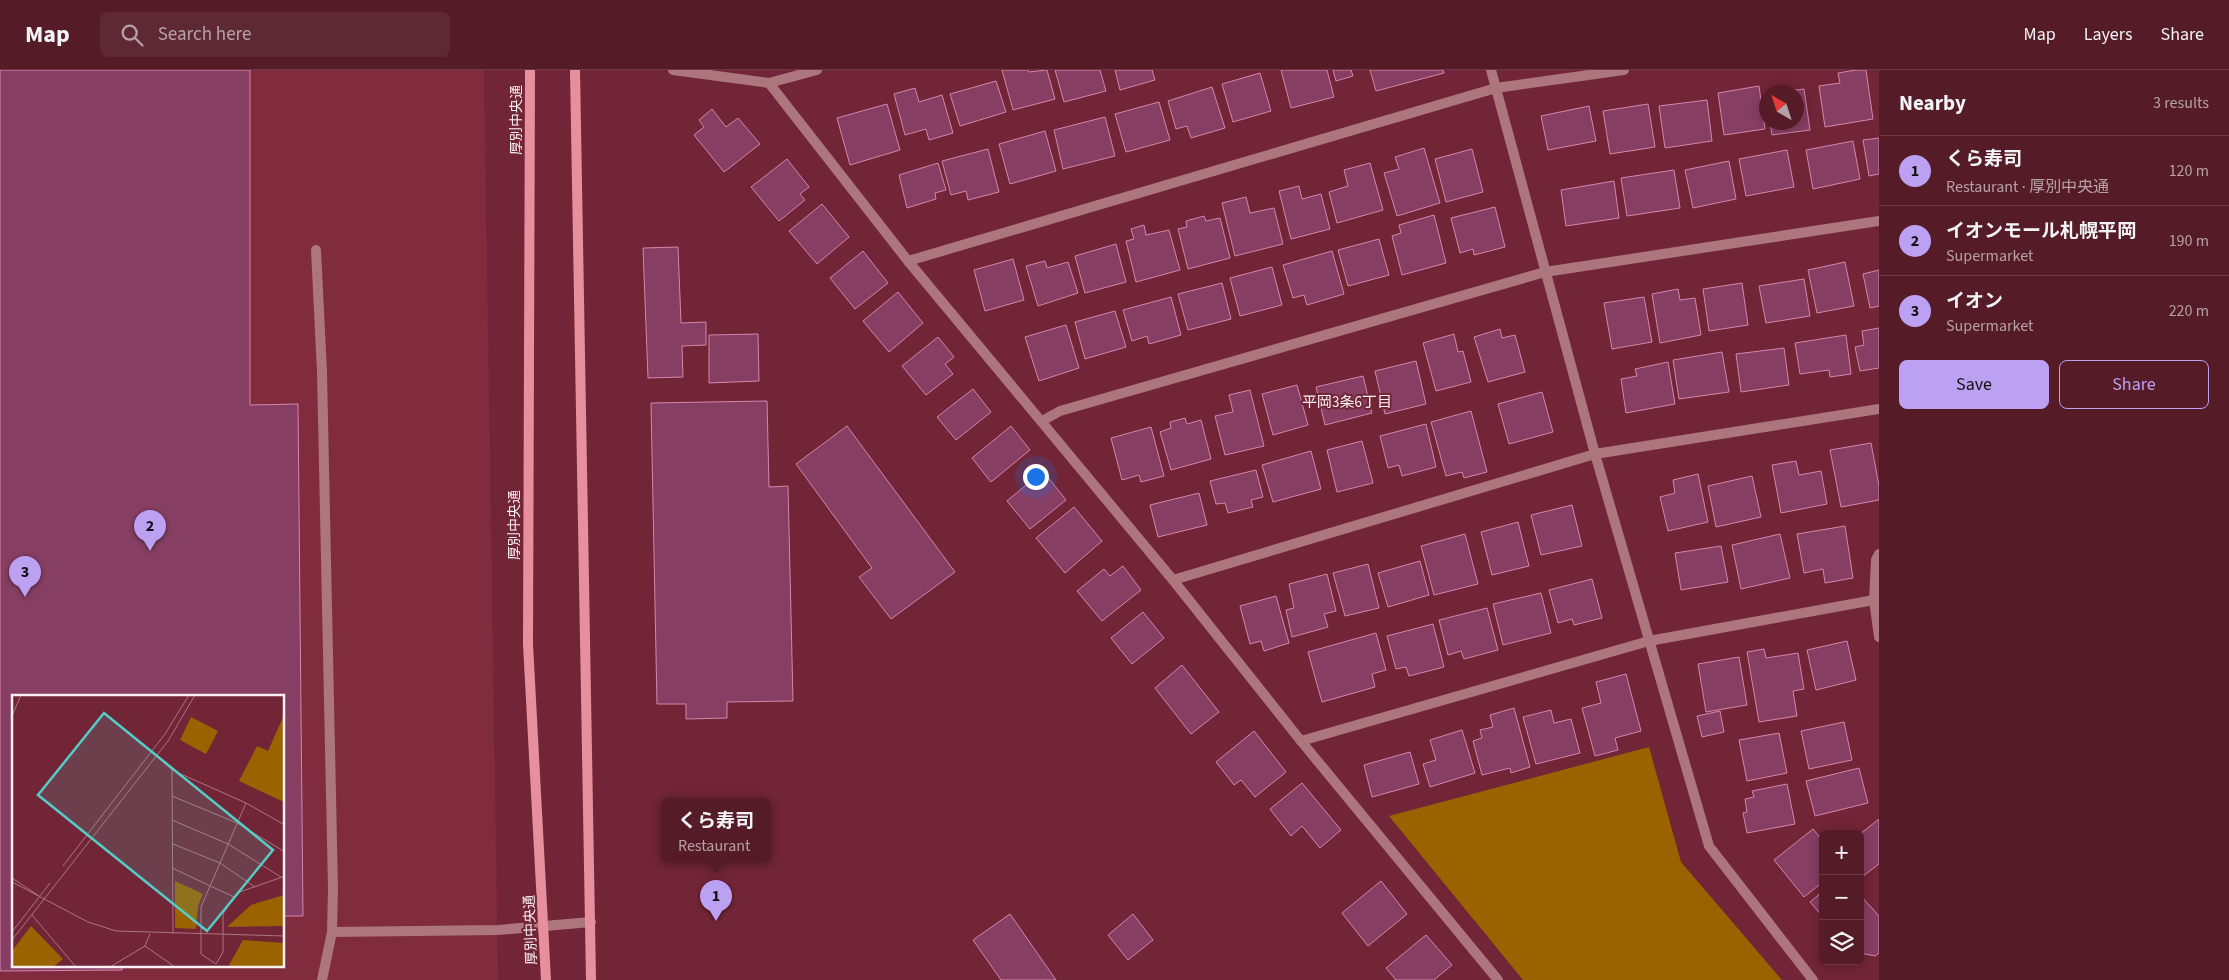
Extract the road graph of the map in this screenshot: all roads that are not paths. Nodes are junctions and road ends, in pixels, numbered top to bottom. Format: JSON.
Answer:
{"nodes":[{"id":1,"x":530,"y":70,"type":"edge"},
{"id":2,"x":575,"y":70,"type":"edge"},
{"id":3,"x":673,"y":70,"type":"edge"},
{"id":4,"x":817,"y":70,"type":"edge"},
{"id":5,"x":1490,"y":70,"type":"edge"},
{"id":6,"x":1624,"y":70,"type":"edge"},
{"id":7,"x":769,"y":83,"type":"junction"},
{"id":8,"x":1496,"y":88,"type":"junction"},
{"id":9,"x":1879,"y":221,"type":"edge"},
{"id":10,"x":316,"y":250,"type":"dead end"},
{"id":11,"x":908,"y":261,"type":"junction"},
{"id":12,"x":1546,"y":272,"type":"junction"},
{"id":13,"x":1879,"y":409,"type":"edge"},
{"id":14,"x":1042,"y":421,"type":"junction"},
{"id":15,"x":1595,"y":454,"type":"junction"},
{"id":16,"x":1879,"y":554,"type":"edge"},
{"id":17,"x":1173,"y":580,"type":"junction"},
{"id":18,"x":1874,"y":600,"type":"junction"},
{"id":19,"x":1879,"y":637,"type":"edge"},
{"id":20,"x":1649,"y":641,"type":"junction"},
{"id":21,"x":1301,"y":741,"type":"junction"},
{"id":22,"x":591,"y":922,"type":"junction"},
{"id":23,"x":544,"y":926,"type":"junction"},
{"id":24,"x":332,"y":932,"type":"junction"},
{"id":25,"x":322,"y":980,"type":"edge"},
{"id":26,"x":546,"y":980,"type":"edge"},
{"id":27,"x":592,"y":980,"type":"edge"},
{"id":28,"x":1498,"y":980,"type":"edge"},
{"id":29,"x":1813,"y":980,"type":"edge"}],
"edges":[{"from":1,"to":23,"type":"main road","name":"厚別中央通"},
{"from":2,"to":22,"type":"main road"},
{"from":3,"to":7,"type":"street"},
{"from":4,"to":7,"type":"street"},
{"from":5,"to":8,"type":"street"},
{"from":6,"to":8,"type":"street"},
{"from":7,"to":11,"type":"street"},
{"from":8,"to":11,"type":"street"},
{"from":8,"to":12,"type":"street"},
{"from":9,"to":12,"type":"street"},
{"from":10,"to":24,"type":"street"},
{"from":11,"to":14,"type":"street"},
{"from":12,"to":14,"type":"street"},
{"from":12,"to":15,"type":"street"},
{"from":13,"to":15,"type":"street"},
{"from":14,"to":17,"type":"street"},
{"from":15,"to":17,"type":"street"},
{"from":15,"to":20,"type":"street"},
{"from":16,"to":18,"type":"street"},
{"from":17,"to":21,"type":"street"},
{"from":18,"to":19,"type":"street"},
{"from":18,"to":20,"type":"street"},
{"from":20,"to":21,"type":"street"},
{"from":20,"to":29,"type":"street"},
{"from":21,"to":28,"type":"street"},
{"from":22,"to":23,"type":"street"},
{"from":22,"to":27,"type":"main road"},
{"from":23,"to":24,"type":"street"},
{"from":23,"to":26,"type":"main road","name":"厚別中央通"},
{"from":24,"to":25,"type":"street"}]}
